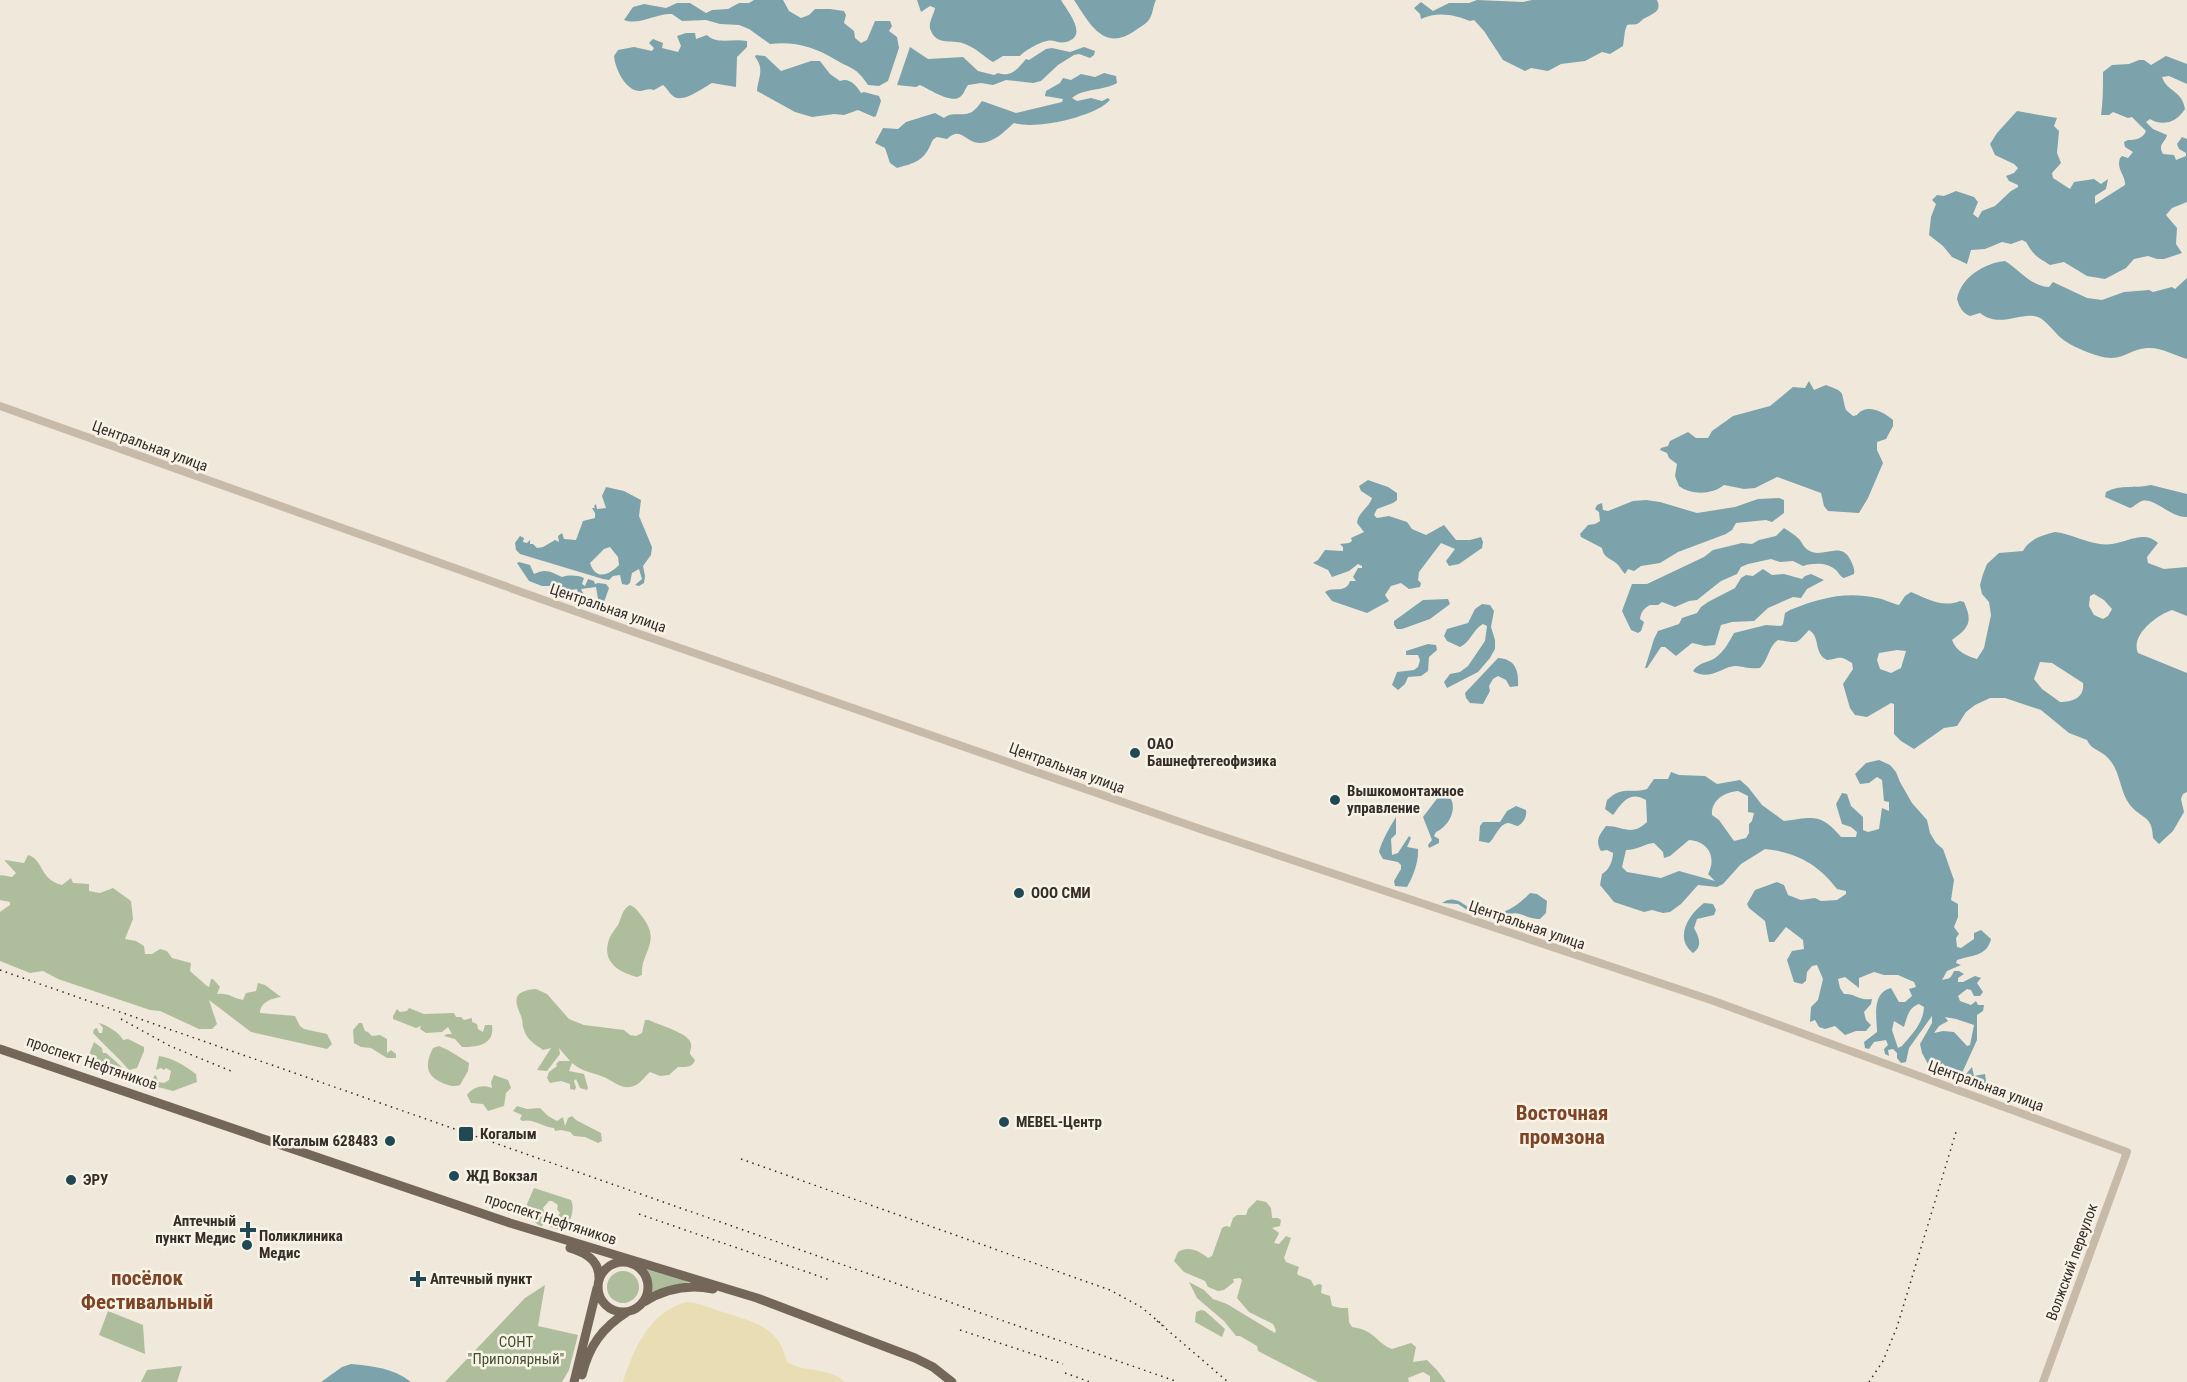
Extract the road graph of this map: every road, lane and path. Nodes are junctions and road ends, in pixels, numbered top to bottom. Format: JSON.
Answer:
{"nodes":[{"id":1,"x":0,"y":406,"type":"edge"},
{"id":2,"x":0,"y":1049,"type":"edge"},
{"id":3,"x":2127,"y":1152,"type":"joint"},
{"id":4,"x":510,"y":1223,"type":"junction"},
{"id":5,"x":610,"y":1254,"type":"junction"},
{"id":6,"x":629,"y":1263,"type":"junction"},
{"id":7,"x":650,"y":1266,"type":"junction"},
{"id":8,"x":599,"y":1282,"type":"junction"},
{"id":9,"x":757,"y":1298,"type":"junction"},
{"id":10,"x":640,"y":1305,"type":"junction"},
{"id":11,"x":629,"y":1311,"type":"junction"},
{"id":12,"x":574,"y":1382,"type":"edge"},
{"id":13,"x":580,"y":1382,"type":"edge"},
{"id":14,"x":952,"y":1382,"type":"edge"},
{"id":15,"x":2043,"y":1382,"type":"edge"}],
"edges":[{"from":1,"to":3,"type":"street","name":"Центральная улица"},
{"from":2,"to":4,"type":"main road","name":"проспект Нефтяников"},
{"from":3,"to":15,"type":"street","name":"Волжский переулок"},
{"from":4,"to":5,"type":"main road","name":"проспект Нефтяников"},
{"from":4,"to":8,"type":"main road"},
{"from":5,"to":6,"type":"main road"},
{"from":5,"to":7,"type":"main road","name":"проспект Нефтяников"},
{"from":6,"to":7,"type":"main road"},
{"from":6,"to":8,"type":"main road"},
{"from":6,"to":10,"type":"main road"},
{"from":7,"to":9,"type":"main road","name":"проспект Нефтяников"},
{"from":8,"to":11,"type":"main road"},
{"from":8,"to":12,"type":"main road"},
{"from":9,"to":10,"type":"main road"},
{"from":9,"to":14,"type":"main road","name":"проспект Нефтяников"},
{"from":10,"to":11,"type":"main road"},
{"from":11,"to":13,"type":"main road"}]}
